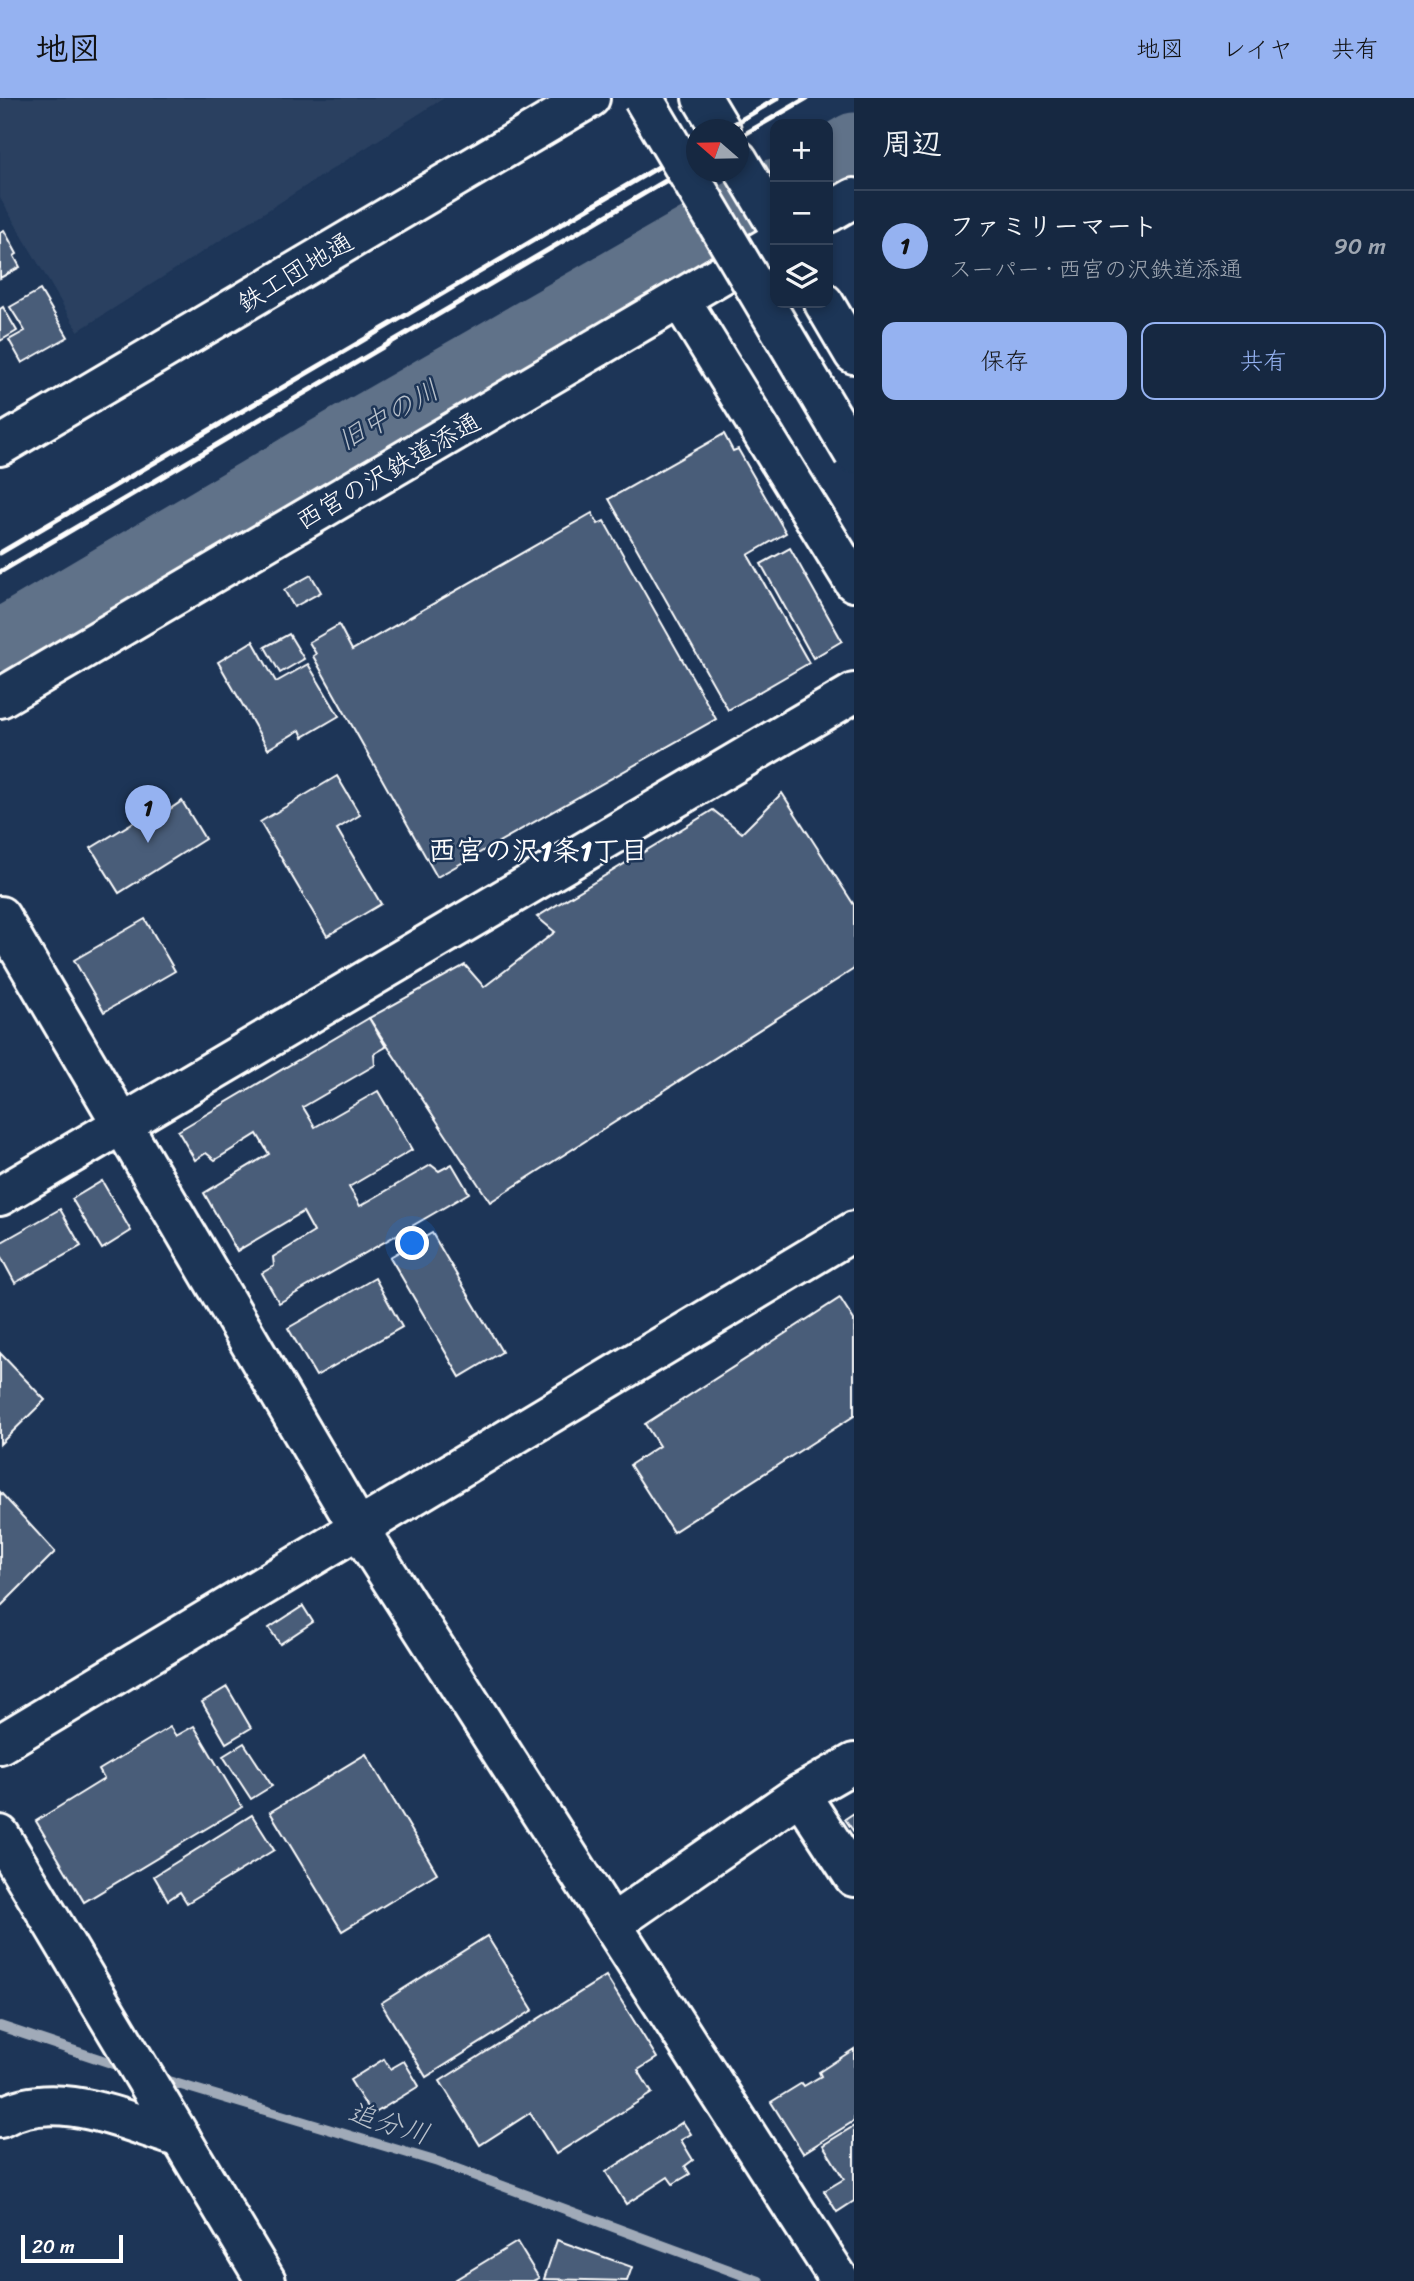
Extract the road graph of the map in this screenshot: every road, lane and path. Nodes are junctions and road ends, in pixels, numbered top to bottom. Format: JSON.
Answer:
{"nodes":[{"id":1,"x":643,"y":98,"type":"edge"},
{"id":2,"x":702,"y":98,"type":"edge"},
{"id":3,"x":576,"y":102,"type":"edge"},
{"id":4,"x":714,"y":119,"type":"edge"},
{"id":5,"x":749,"y":178,"type":"edge"},
{"id":6,"x":854,"y":198,"type":"edge"},
{"id":7,"x":833,"y":210,"type":"edge"},
{"id":8,"x":770,"y":214,"type":"edge"},
{"id":9,"x":772,"y":245,"type":"edge"},
{"id":10,"x":680,"y":299,"type":"junction"},
{"id":11,"x":827,"y":308,"type":"edge"},
{"id":12,"x":854,"y":354,"type":"edge"},
{"id":13,"x":2,"y":440,"type":"edge"},
{"id":14,"x":854,"y":454,"type":"edge"},
{"id":15,"x":854,"y":582,"type":"edge"},
{"id":16,"x":854,"y":693,"type":"edge"},
{"id":17,"x":0,"y":698,"type":"edge"},
{"id":18,"x":0,"y":916,"type":"edge"},
{"id":19,"x":122,"y":1125,"type":"junction"},
{"id":20,"x":0,"y":1196,"type":"edge"},
{"id":21,"x":854,"y":1231,"type":"edge"},
{"id":22,"x":359,"y":1529,"type":"junction"},
{"id":23,"x":0,"y":1744,"type":"edge"},
{"id":24,"x":854,"y":1763,"type":"edge"},
{"id":25,"x":800,"y":1794,"type":"junction"},
{"id":26,"x":0,"y":1835,"type":"edge"},
{"id":27,"x":854,"y":1877,"type":"edge"},
{"id":28,"x":612,"y":1924,"type":"junction"},
{"id":29,"x":0,"y":2118,"type":"edge"},
{"id":30,"x":175,"y":2128,"type":"junction"},
{"id":31,"x":266,"y":2281,"type":"edge"},
{"id":32,"x":840,"y":2281,"type":"edge"}],
"edges":[{"from":1,"to":14,"type":"street","bridge":true},
{"from":2,"to":4,"type":"street"},
{"from":3,"to":13,"type":"street","name":"鉄工団地通"},
{"from":5,"to":8,"type":"street"},
{"from":6,"to":7,"type":"street"},
{"from":9,"to":10,"type":"street","name":"西宮の沢鉄道添通"},
{"from":10,"to":15,"type":"street"},
{"from":10,"to":17,"type":"street","name":"西宮の沢鉄道添通"},
{"from":11,"to":12,"type":"street"},
{"from":16,"to":19,"type":"street"},
{"from":18,"to":19,"type":"street"},
{"from":19,"to":20,"type":"street"},
{"from":19,"to":22,"type":"street"},
{"from":21,"to":22,"type":"street"},
{"from":22,"to":23,"type":"street"},
{"from":22,"to":28,"type":"street"},
{"from":24,"to":25,"type":"street"},
{"from":25,"to":27,"type":"street"},
{"from":25,"to":28,"type":"street"},
{"from":26,"to":30,"type":"street"},
{"from":28,"to":32,"type":"street"},
{"from":29,"to":30,"type":"street"},
{"from":30,"to":31,"type":"street"}]}
